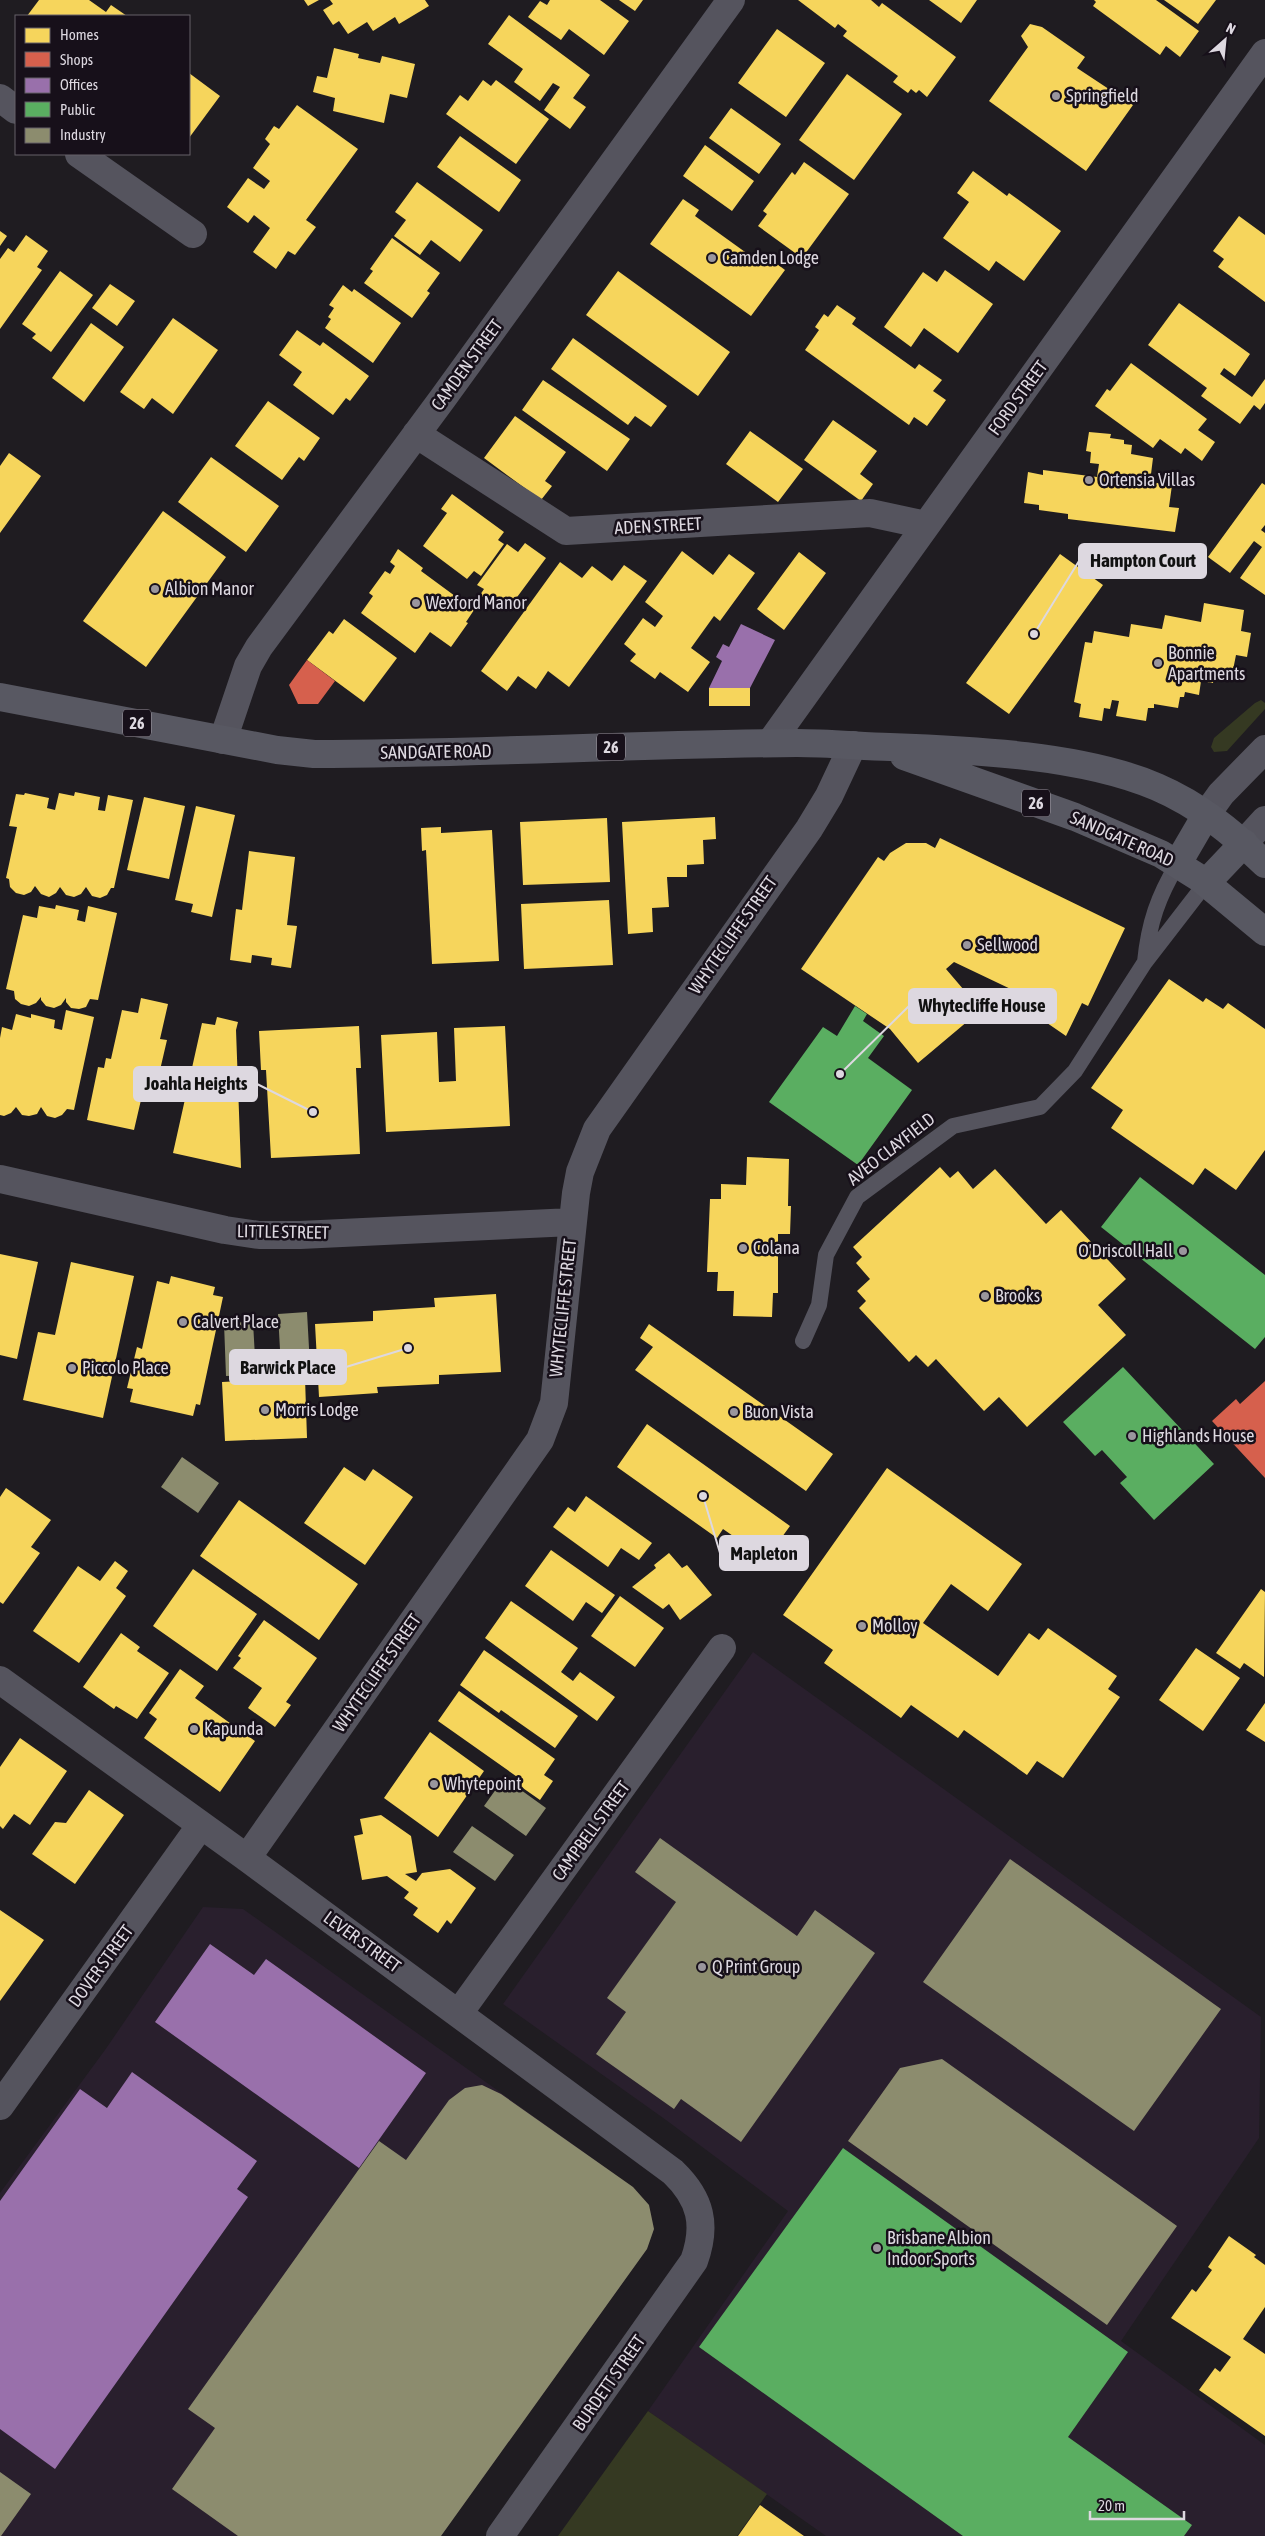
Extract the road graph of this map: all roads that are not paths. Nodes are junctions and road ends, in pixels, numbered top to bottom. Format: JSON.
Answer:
{"nodes":[{"id":1,"x":732,"y":0,"type":"edge"},
{"id":2,"x":1265,"y":53,"type":"edge"},
{"id":3,"x":0,"y":98,"type":"edge"},
{"id":4,"x":15,"y":109,"type":"edge"},
{"id":5,"x":80,"y":155,"type":"edge"},
{"id":6,"x":193,"y":234,"type":"dead end"},
{"id":7,"x":416,"y":434,"type":"junction"},
{"id":8,"x":926,"y":525,"type":"junction"},
{"id":9,"x":0,"y":697,"type":"edge"},
{"id":10,"x":28,"y":702,"type":"junction"},
{"id":11,"x":0,"y":717,"type":"edge"},
{"id":12,"x":224,"y":740,"type":"junction"},
{"id":13,"x":770,"y":743,"type":"junction"},
{"id":14,"x":865,"y":746,"type":"junction"},
{"id":15,"x":1265,"y":749,"type":"edge"},
{"id":16,"x":1206,"y":814,"type":"junction"},
{"id":17,"x":1265,"y":820,"type":"edge"},
{"id":18,"x":1244,"y":843,"type":"junction"},
{"id":19,"x":1178,"y":863,"type":"junction"},
{"id":20,"x":1265,"y":864,"type":"edge"},
{"id":21,"x":1206,"y":884,"type":"junction"},
{"id":22,"x":1265,"y":932,"type":"edge"},
{"id":23,"x":1144,"y":962,"type":"junction"},
{"id":24,"x":0,"y":1180,"type":"edge"},
{"id":25,"x":572,"y":1222,"type":"junction"},
{"id":26,"x":803,"y":1341,"type":"dead end"},
{"id":27,"x":722,"y":1648,"type":"dead end"},
{"id":28,"x":0,"y":1680,"type":"edge"},
{"id":29,"x":201,"y":1825,"type":"junction"},
{"id":30,"x":247,"y":1858,"type":"junction"},
{"id":31,"x":459,"y":2013,"type":"junction"},
{"id":32,"x":8,"y":2077,"type":"edge"},
{"id":33,"x":0,"y":2106,"type":"edge"},
{"id":34,"x":701,"y":2223,"type":"joint"},
{"id":35,"x":500,"y":2536,"type":"edge"}],
"edges":[{"from":1,"to":7,"type":"street","name":"CAMDEN STREET"},
{"from":2,"to":8,"type":"street","name":"FORD STREET"},
{"from":3,"to":4,"type":"street"},
{"from":5,"to":6,"type":"street"},
{"from":7,"to":8,"type":"street","name":"ADEN STREET"},
{"from":7,"to":12,"type":"street","name":"CAMDEN STREET"},
{"from":8,"to":13,"type":"street","name":"FORD STREET"},
{"from":9,"to":10,"type":"highway","name":"SANDGATE ROAD","number":"26"},
{"from":10,"to":11,"type":"highway"},
{"from":10,"to":12,"type":"highway","name":"SANDGATE ROAD","number":"26"},
{"from":12,"to":13,"type":"highway","name":"SANDGATE ROAD","number":"26"},
{"from":13,"to":14,"type":"highway","name":"SANDGATE ROAD","number":"26"},
{"from":14,"to":16,"type":"highway","name":"SANDGATE ROAD","number":"26"},
{"from":14,"to":19,"type":"highway","name":"SANDGATE ROAD","number":"26"},
{"from":14,"to":25,"type":"street","name":"WHYTECLIFFE STREET"},
{"from":15,"to":16,"type":"street"},
{"from":16,"to":18,"type":"highway","name":"SANDGATE ROAD","number":"26"},
{"from":16,"to":19,"type":"highway"},
{"from":17,"to":18,"type":"street"},
{"from":18,"to":20,"type":"highway","name":"SANDGATE ROAD","number":"26"},
{"from":18,"to":21,"type":"highway"},
{"from":19,"to":21,"type":"highway","name":"SANDGATE ROAD","number":"26"},
{"from":19,"to":23,"type":"lane","name":"AVEO CLAYFIELD"},
{"from":21,"to":22,"type":"highway","name":"SANDGATE ROAD","number":"26"},
{"from":21,"to":23,"type":"lane","name":"AVEO CLAYFIELD"},
{"from":23,"to":26,"type":"lane","name":"AVEO CLAYFIELD"},
{"from":24,"to":25,"type":"street","name":"LITTLE STREET"},
{"from":25,"to":30,"type":"street","name":"WHYTECLIFFE STREET"},
{"from":27,"to":31,"type":"street","name":"CAMPBELL STREET"},
{"from":28,"to":29,"type":"street","name":"LEVER STREET"},
{"from":29,"to":30,"type":"street","name":"LEVER STREET"},
{"from":29,"to":32,"type":"street","name":"DOVER STREET"},
{"from":30,"to":31,"type":"street","name":"LEVER STREET"},
{"from":31,"to":34,"type":"street","name":"LEVER STREET"},
{"from":32,"to":33,"type":"street","name":"DOVER STREET"},
{"from":34,"to":35,"type":"street","name":"BURDETT STREET"}]}
